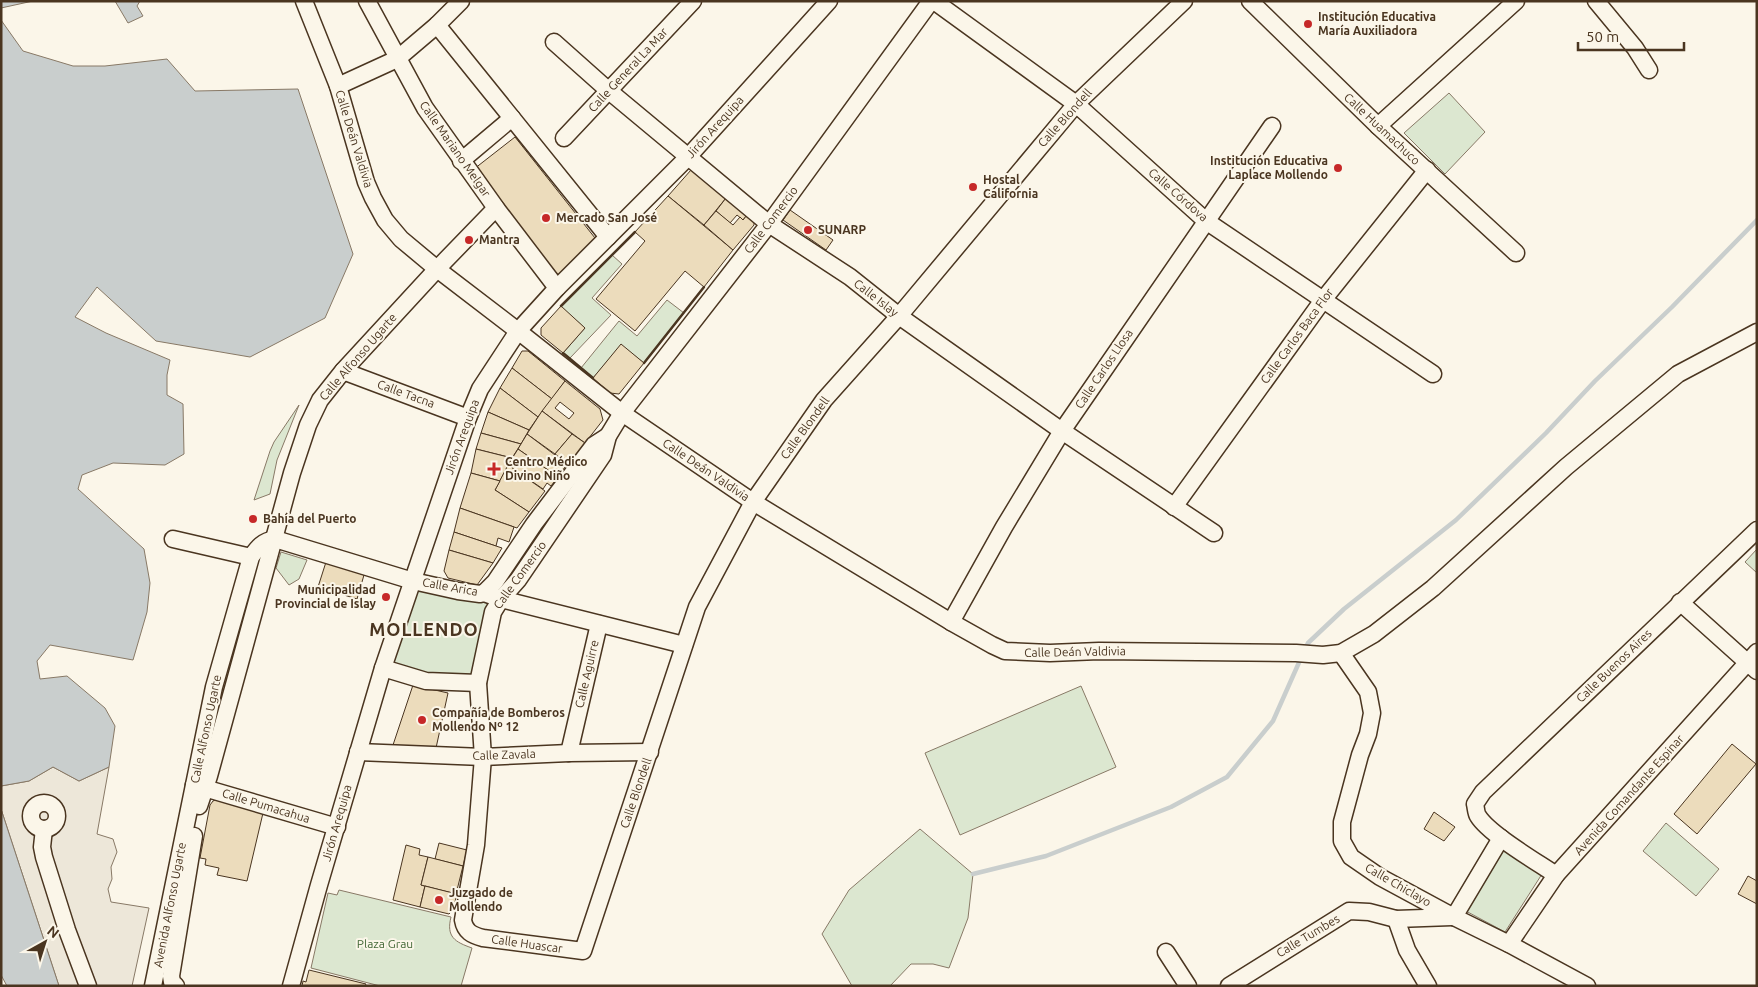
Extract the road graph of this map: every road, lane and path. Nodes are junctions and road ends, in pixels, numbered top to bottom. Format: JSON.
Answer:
{"nodes":[{"id":1,"x":304,"y":1,"type":"edge"},
{"id":2,"x":367,"y":1,"type":"edge"},
{"id":3,"x":461,"y":1,"type":"edge"},
{"id":4,"x":693,"y":1,"type":"edge"},
{"id":5,"x":829,"y":1,"type":"edge"},
{"id":6,"x":933,"y":1,"type":"edge"},
{"id":7,"x":1184,"y":1,"type":"edge"},
{"id":8,"x":1250,"y":1,"type":"edge"},
{"id":9,"x":1516,"y":1,"type":"edge"},
{"id":10,"x":1596,"y":1,"type":"edge"},
{"id":11,"x":437,"y":25,"type":"junction"},
{"id":12,"x":554,"y":42,"type":"dead end"},
{"id":13,"x":396,"y":59,"type":"junction"},
{"id":14,"x":1649,"y":70,"type":"dead end"},
{"id":15,"x":338,"y":86,"type":"junction"},
{"id":16,"x":609,"y":91,"type":"junction"},
{"id":17,"x":1076,"y":104,"type":"junction"},
{"id":18,"x":512,"y":118,"type":"junction"},
{"id":19,"x":1272,"y":126,"type":"dead end"},
{"id":20,"x":1378,"y":126,"type":"junction"},
{"id":21,"x":564,"y":138,"type":"dead end"},
{"id":22,"x":688,"y":157,"type":"junction"},
{"id":23,"x":461,"y":161,"type":"junction"},
{"id":24,"x":1426,"y":170,"type":"junction"},
{"id":25,"x":496,"y":208,"type":"junction"},
{"id":26,"x":1206,"y":220,"type":"junction"},
{"id":27,"x":769,"y":224,"type":"junction"},
{"id":28,"x":608,"y":237,"type":"junction"},
{"id":29,"x":1516,"y":254,"type":"dead end"},
{"id":30,"x":437,"y":269,"type":"junction"},
{"id":31,"x":557,"y":288,"type":"junction"},
{"id":32,"x":1323,"y":300,"type":"junction"},
{"id":33,"x":899,"y":316,"type":"junction"},
{"id":34,"x":518,"y":331,"type":"junction"},
{"id":35,"x":1757,"y":332,"type":"edge"},
{"id":36,"x":343,"y":371,"type":"junction"},
{"id":37,"x":1433,"y":374,"type":"dead end"},
{"id":38,"x":622,"y":414,"type":"junction"},
{"id":39,"x":468,"y":418,"type":"junction"},
{"id":40,"x":1062,"y":431,"type":"junction"},
{"id":41,"x":608,"y":436,"type":"junction"},
{"id":42,"x":753,"y":502,"type":"junction"},
{"id":43,"x":1174,"y":507,"type":"junction"},
{"id":44,"x":1757,"y":530,"type":"edge"},
{"id":45,"x":1214,"y":533,"type":"dead end"},
{"id":46,"x":173,"y":539,"type":"dead end"},
{"id":47,"x":275,"y":539,"type":"junction"},
{"id":48,"x":251,"y":556,"type":"junction"},
{"id":49,"x":413,"y":581,"type":"junction"},
{"id":50,"x":484,"y":593,"type":"junction"},
{"id":51,"x":501,"y":599,"type":"junction"},
{"id":52,"x":1680,"y":602,"type":"junction"},
{"id":53,"x":951,"y":622,"type":"junction"},
{"id":54,"x":599,"y":624,"type":"junction"},
{"id":55,"x":684,"y":645,"type":"junction"},
{"id":56,"x":1341,"y":653,"type":"junction"},
{"id":57,"x":1754,"y":662,"type":"edge"},
{"id":58,"x":383,"y":668,"type":"junction"},
{"id":59,"x":478,"y":683,"type":"junction"},
{"id":60,"x":358,"y":752,"type":"junction"},
{"id":61,"x":650,"y":752,"type":"junction"},
{"id":62,"x":569,"y":753,"type":"junction"},
{"id":63,"x":482,"y":758,"type":"junction"},
{"id":64,"x":200,"y":786,"type":"junction"},
{"id":65,"x":199,"y":807,"type":"junction"},
{"id":66,"x":186,"y":824,"type":"junction"},
{"id":67,"x":337,"y":827,"type":"junction"},
{"id":68,"x":44,"y":829,"type":"dead end"},
{"id":69,"x":1501,"y":838,"type":"junction"},
{"id":70,"x":1556,"y":876,"type":"junction"},
{"id":71,"x":1454,"y":918,"type":"junction"},
{"id":72,"x":1396,"y":919,"type":"junction"},
{"id":73,"x":472,"y":935,"type":"joint"},
{"id":74,"x":1509,"y":944,"type":"junction"},
{"id":75,"x":583,"y":951,"type":"joint"},
{"id":76,"x":1166,"y":952,"type":"dead end"},
{"id":77,"x":174,"y":984,"type":"edge"},
{"id":78,"x":88,"y":986,"type":"edge"},
{"id":79,"x":154,"y":986,"type":"edge"},
{"id":80,"x":291,"y":986,"type":"edge"},
{"id":81,"x":1188,"y":986,"type":"edge"},
{"id":82,"x":1229,"y":986,"type":"edge"},
{"id":83,"x":1428,"y":986,"type":"edge"},
{"id":84,"x":1587,"y":986,"type":"edge"}],
"edges":[{"from":1,"to":15,"type":"street","name":"Calle Deán Valdivia"},
{"from":2,"to":13,"type":"street","name":"Calle Mariano Melgar"},
{"from":3,"to":11,"type":"street"},
{"from":4,"to":16,"type":"street","name":"Calle General La Mar"},
{"from":5,"to":22,"type":"street","name":"Jirón Arequipa"},
{"from":6,"to":17,"type":"street","name":"Calle Córdova"},
{"from":6,"to":27,"type":"street","name":"Calle Comercio"},
{"from":7,"to":17,"type":"street","name":"Calle Blondell"},
{"from":8,"to":20,"type":"street","name":"Calle Huamachuco"},
{"from":9,"to":20,"type":"street"},
{"from":10,"to":14,"type":"street"},
{"from":11,"to":13,"type":"street"},
{"from":11,"to":18,"type":"street"},
{"from":12,"to":16,"type":"street","name":"Calle Islay"},
{"from":13,"to":15,"type":"street"},
{"from":13,"to":23,"type":"street","name":"Calle Mariano Melgar"},
{"from":15,"to":30,"type":"street","name":"Calle Deán Valdivia"},
{"from":16,"to":21,"type":"street","name":"Calle General La Mar"},
{"from":16,"to":22,"type":"street","name":"Calle Islay"},
{"from":17,"to":26,"type":"street","name":"Calle Córdova"},
{"from":17,"to":33,"type":"street","name":"Calle Blondell"},
{"from":18,"to":23,"type":"street"},
{"from":18,"to":28,"type":"street"},
{"from":19,"to":26,"type":"street","name":"Calle Carlos Llosa"},
{"from":20,"to":24,"type":"street","name":"Calle Huamachuco"},
{"from":22,"to":27,"type":"street","name":"Calle Islay"},
{"from":22,"to":28,"type":"street","name":"Jirón Arequipa"},
{"from":23,"to":25,"type":"street","name":"Calle Mariano Melgar"},
{"from":24,"to":29,"type":"street","name":"Calle Huamachuco"},
{"from":24,"to":32,"type":"street","name":"Calle Carlos Baca Flor"},
{"from":25,"to":30,"type":"street","name":"Calle Alfonso Ugarte"},
{"from":25,"to":31,"type":"street","name":"Calle Mariano Melgar"},
{"from":26,"to":32,"type":"street","name":"Calle Córdova"},
{"from":26,"to":40,"type":"street","name":"Calle Carlos Llosa"},
{"from":27,"to":33,"type":"street","name":"Calle Islay"},
{"from":27,"to":38,"type":"street","name":"Calle Comercio"},
{"from":28,"to":31,"type":"street","name":"Jirón Arequipa"},
{"from":30,"to":34,"type":"street","name":"Calle Deán Valdivia"},
{"from":30,"to":36,"type":"street","name":"Calle Alfonso Ugarte"},
{"from":31,"to":34,"type":"street","name":"Jirón Arequipa"},
{"from":32,"to":37,"type":"street","name":"Calle Córdova"},
{"from":32,"to":43,"type":"street","name":"Calle Carlos Baca Flor"},
{"from":33,"to":40,"type":"street","name":"Calle Islay"},
{"from":33,"to":42,"type":"street","name":"Calle Blondell"},
{"from":34,"to":38,"type":"street","name":"Calle Deán Valdivia"},
{"from":34,"to":39,"type":"street","name":"Jirón Arequipa"},
{"from":35,"to":56,"type":"street"},
{"from":36,"to":39,"type":"street","name":"Calle Tacna"},
{"from":36,"to":47,"type":"street","name":"Calle Alfonso Ugarte"},
{"from":38,"to":41,"type":"street","name":"Calle Comercio"},
{"from":38,"to":42,"type":"street","name":"Calle Deán Valdivia"},
{"from":39,"to":49,"type":"street","name":"Jirón Arequipa"},
{"from":40,"to":43,"type":"street","name":"Calle Islay"},
{"from":40,"to":53,"type":"street","name":"Calle Carlos Llosa"},
{"from":41,"to":50,"type":"street","name":"Calle Comercio"},
{"from":41,"to":51,"type":"street","name":"Calle Comercio"},
{"from":42,"to":53,"type":"street","name":"Calle Deán Valdivia"},
{"from":42,"to":55,"type":"street","name":"Calle Blondell"},
{"from":43,"to":45,"type":"street","name":"Calle Islay"},
{"from":44,"to":52,"type":"street","name":"Calle Buenos Aires"},
{"from":46,"to":48,"type":"street"},
{"from":47,"to":48,"type":"street"},
{"from":47,"to":49,"type":"street","name":"Calle Arica"},
{"from":47,"to":64,"type":"street","name":"Calle Alfonso Ugarte"},
{"from":48,"to":64,"type":"street","name":"Calle Alfonso Ugarte"},
{"from":49,"to":50,"type":"street","name":"Calle Arica"},
{"from":49,"to":58,"type":"street","name":"Jirón Arequipa"},
{"from":50,"to":51,"type":"street","name":"Calle Arica"},
{"from":51,"to":54,"type":"street","name":"Calle Arica"},
{"from":51,"to":59,"type":"street","name":"Calle Comercio"},
{"from":52,"to":57,"type":"street"},
{"from":52,"to":69,"type":"street","name":"Calle Buenos Aires"},
{"from":53,"to":56,"type":"street","name":"Calle Deán Valdivia"},
{"from":54,"to":55,"type":"street","name":"Calle Arica"},
{"from":54,"to":62,"type":"street","name":"Calle Aguirre"},
{"from":55,"to":61,"type":"street","name":"Calle Blondell"},
{"from":56,"to":71,"type":"street","name":"Calle Chiclayo"},
{"from":57,"to":70,"type":"street","name":"Avenida Comandante Espinar"},
{"from":58,"to":59,"type":"street"},
{"from":58,"to":60,"type":"street","name":"Jirón Arequipa"},
{"from":59,"to":63,"type":"street","name":"Calle Comercio"},
{"from":60,"to":63,"type":"street","name":"Calle Zavala"},
{"from":60,"to":67,"type":"street","name":"Jirón Arequipa"},
{"from":61,"to":62,"type":"street","name":"Calle Zavala"},
{"from":61,"to":75,"type":"street","name":"Calle Blondell"},
{"from":62,"to":63,"type":"street","name":"Calle Zavala"},
{"from":63,"to":73,"type":"street","name":"Calle Comercio"},
{"from":64,"to":65,"type":"street","name":"Calle Alfonso Ugarte"},
{"from":64,"to":66,"type":"street","name":"Calle Alfonso Ugarte"},
{"from":64,"to":67,"type":"street","name":"Calle Pumacahua"},
{"from":65,"to":66,"type":"street","name":"Calle Alfonso Ugarte"},
{"from":65,"to":77,"type":"street","name":"Calle Alfonso Ugarte"},
{"from":66,"to":79,"type":"street","name":"Avenida Alfonso Ugarte"},
{"from":67,"to":80,"type":"street","name":"Jirón Arequipa"},
{"from":68,"to":78,"type":"street"},
{"from":69,"to":70,"type":"street"},
{"from":69,"to":71,"type":"street"},
{"from":70,"to":74,"type":"street","name":"Avenida Comandante Espinar"},
{"from":71,"to":72,"type":"street","name":"Calle Tumbes"},
{"from":71,"to":74,"type":"street","name":"Calle Chiclayo"},
{"from":72,"to":82,"type":"street","name":"Calle Tumbes"},
{"from":72,"to":83,"type":"street"},
{"from":73,"to":75,"type":"street","name":"Calle Huascar"},
{"from":74,"to":84,"type":"street","name":"Calle Chiclayo"},
{"from":76,"to":81,"type":"street"}]}
